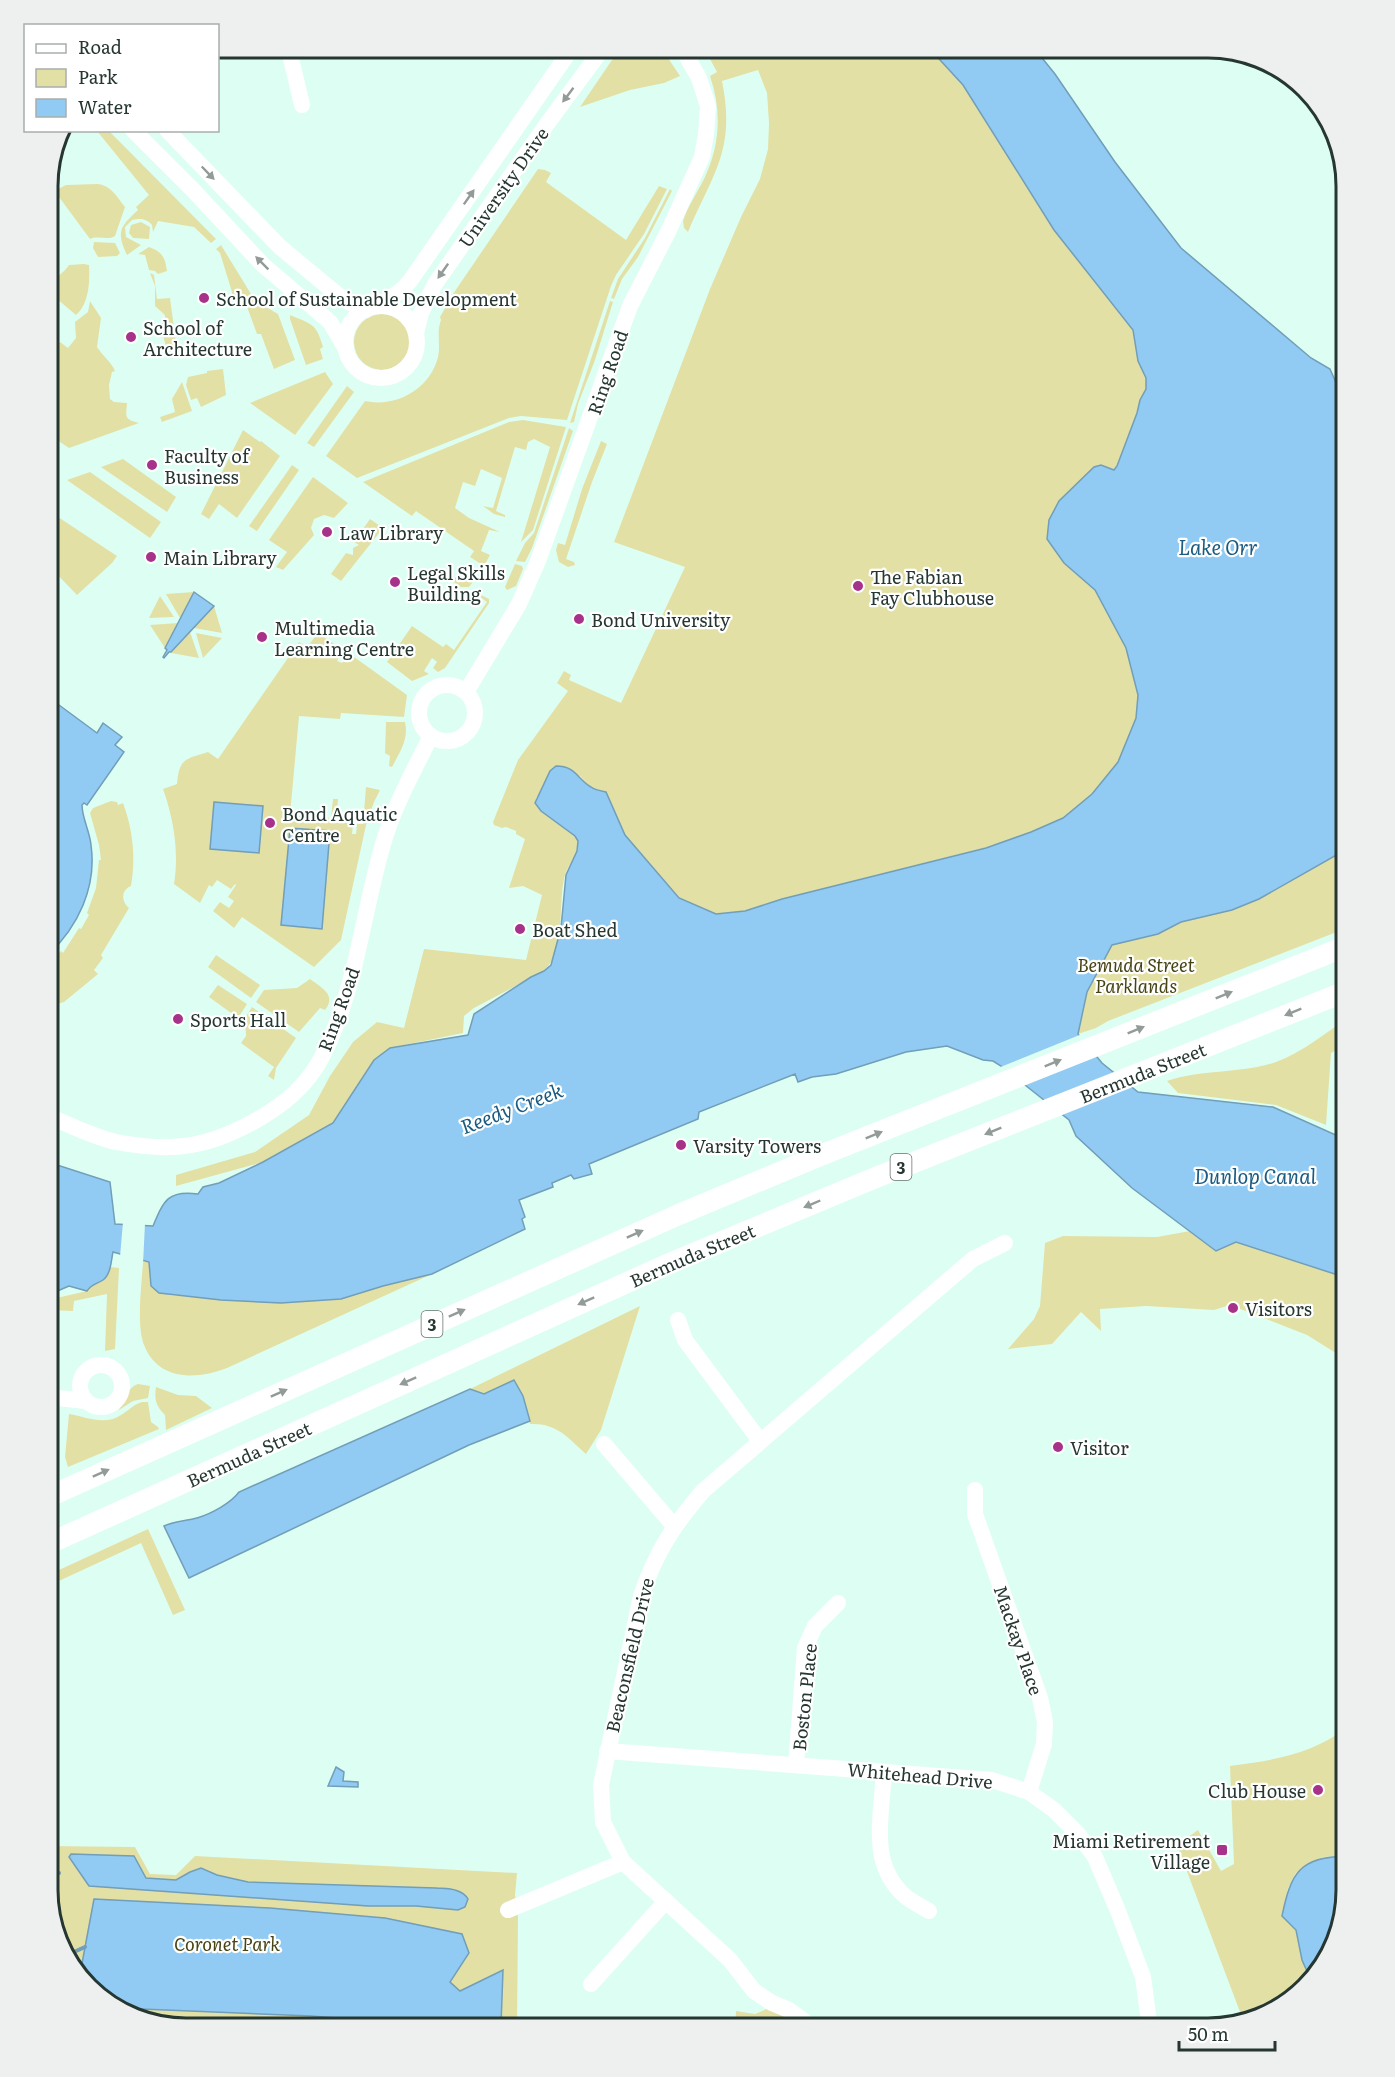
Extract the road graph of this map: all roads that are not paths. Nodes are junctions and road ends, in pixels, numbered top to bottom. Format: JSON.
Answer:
{"nodes":[{"id":1,"x":284,"y":58,"type":"edge"},
{"id":2,"x":565,"y":58,"type":"edge"},
{"id":3,"x":595,"y":58,"type":"edge"},
{"id":4,"x":688,"y":58,"type":"edge"},
{"id":5,"x":302,"y":105,"type":"dead end"},
{"id":6,"x":135,"y":132,"type":"edge"},
{"id":7,"x":169,"y":132,"type":"edge"},
{"id":8,"x":373,"y":308,"type":"junction"},
{"id":9,"x":416,"y":333,"type":"junction"},
{"id":10,"x":346,"y":349,"type":"junction"},
{"id":11,"x":466,"y":692,"type":"junction"},
{"id":12,"x":431,"y":736,"type":"junction"},
{"id":13,"x":1336,"y":950,"type":"edge"},
{"id":14,"x":1336,"y":995,"type":"edge"},
{"id":15,"x":58,"y":1120,"type":"edge"},
{"id":16,"x":1005,"y":1243,"type":"dead end"},
{"id":17,"x":678,"y":1320,"type":"dead end"},
{"id":18,"x":83,"y":1376,"type":"junction"},
{"id":19,"x":58,"y":1387,"type":"edge"},
{"id":20,"x":58,"y":1399,"type":"edge"},
{"id":21,"x":86,"y":1401,"type":"junction"},
{"id":22,"x":760,"y":1441,"type":"junction"},
{"id":23,"x":604,"y":1444,"type":"dead end"},
{"id":24,"x":975,"y":1490,"type":"dead end"},
{"id":25,"x":58,"y":1492,"type":"edge"},
{"id":26,"x":674,"y":1526,"type":"junction"},
{"id":27,"x":58,"y":1539,"type":"edge"},
{"id":28,"x":838,"y":1603,"type":"dead end"},
{"id":29,"x":607,"y":1751,"type":"junction"},
{"id":30,"x":796,"y":1764,"type":"junction"},
{"id":31,"x":884,"y":1772,"type":"junction"},
{"id":32,"x":1029,"y":1792,"type":"junction"},
{"id":33,"x":623,"y":1862,"type":"junction"},
{"id":34,"x":666,"y":1901,"type":"junction"},
{"id":35,"x":508,"y":1910,"type":"dead end"},
{"id":36,"x":929,"y":1911,"type":"dead end"},
{"id":37,"x":591,"y":1984,"type":"dead end"},
{"id":38,"x":800,"y":2018,"type":"edge"},
{"id":39,"x":1149,"y":2018,"type":"edge"}],
"edges":[{"from":1,"to":5,"type":"street"},
{"from":8,"to":2,"type":"street","name":"University Drive","one_way":true},
{"from":3,"to":9,"type":"street","name":"University Drive","one_way":true},
{"from":4,"to":11,"type":"street","name":"Ring Road"},
{"from":10,"to":6,"type":"street","name":"University Drive","one_way":true},
{"from":7,"to":8,"type":"street","one_way":true},
{"from":8,"to":9,"type":"street"},
{"from":8,"to":10,"type":"street","name":"University Drive"},
{"from":9,"to":10,"type":"street","name":"University Drive"},
{"from":11,"to":12,"type":"street"},
{"from":11,"to":12,"type":"street"},
{"from":12,"to":15,"type":"street","name":"Ring Road"},
{"from":25,"to":13,"type":"main road","number":"3","one_way":true},
{"from":14,"to":27,"type":"main road","name":"Bermuda Street","number":"3","one_way":true},
{"from":16,"to":22,"type":"street","name":"Beaconsfield Drive"},
{"from":17,"to":22,"type":"street"},
{"from":18,"to":19,"type":"street"},
{"from":18,"to":21,"type":"street"},
{"from":18,"to":21,"type":"street"},
{"from":20,"to":21,"type":"street"},
{"from":22,"to":26,"type":"street","name":"Beaconsfield Drive"},
{"from":23,"to":26,"type":"street"},
{"from":24,"to":32,"type":"street","name":"Mackay Place"},
{"from":26,"to":29,"type":"street","name":"Beaconsfield Drive"},
{"from":28,"to":30,"type":"street","name":"Boston Place"},
{"from":29,"to":30,"type":"street","name":"Whitehead Drive"},
{"from":29,"to":33,"type":"street","name":"Beaconsfield Drive"},
{"from":30,"to":31,"type":"street","name":"Whitehead Drive"},
{"from":31,"to":32,"type":"street","name":"Whitehead Drive"},
{"from":31,"to":36,"type":"street"},
{"from":32,"to":39,"type":"street","name":"Whitehead Drive"},
{"from":33,"to":34,"type":"street","name":"Beaconsfield Drive"},
{"from":33,"to":35,"type":"street"},
{"from":34,"to":37,"type":"street"},
{"from":34,"to":38,"type":"street","name":"Beaconsfield Drive"}]}
